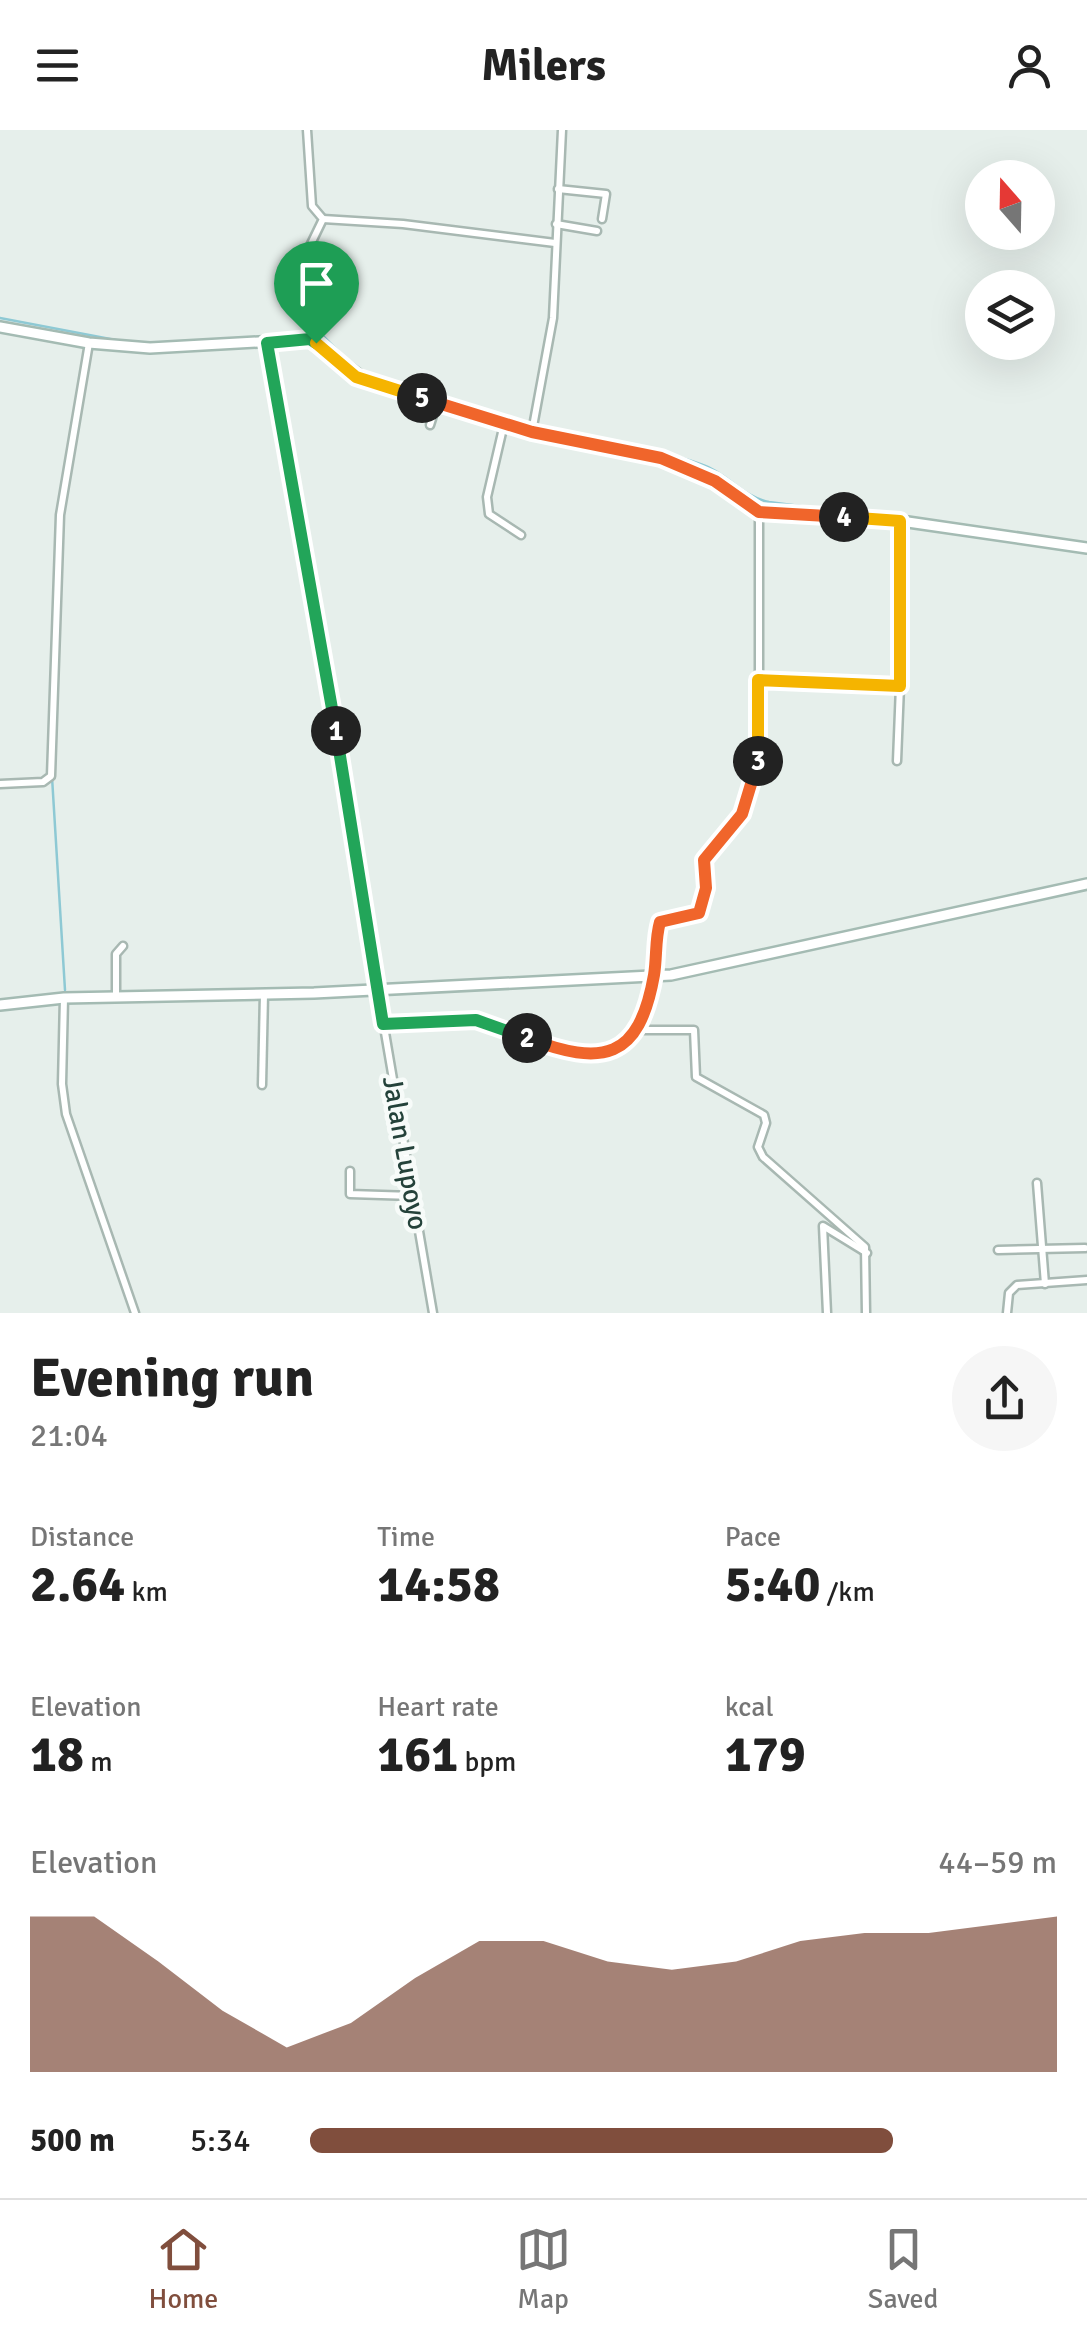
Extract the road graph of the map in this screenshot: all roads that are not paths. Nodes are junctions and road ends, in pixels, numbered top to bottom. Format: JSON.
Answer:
{"nodes":[{"id":1,"x":308,"y":130,"type":"edge"},
{"id":2,"x":562,"y":130,"type":"edge"},
{"id":3,"x":558,"y":189,"type":"junction"},
{"id":4,"x":322,"y":219,"type":"junction"},
{"id":5,"x":602,"y":219,"type":"dead end"},
{"id":6,"x":556,"y":224,"type":"junction"},
{"id":7,"x":597,"y":231,"type":"dead end"},
{"id":8,"x":555,"y":243,"type":"junction"},
{"id":9,"x":0,"y":327,"type":"edge"},
{"id":10,"x":310,"y":339,"type":"junction"},
{"id":11,"x":272,"y":342,"type":"junction"},
{"id":12,"x":89,"y":343,"type":"junction"},
{"id":13,"x":437,"y":406,"type":"junction"},
{"id":14,"x":430,"y":425,"type":"dead end"},
{"id":15,"x":504,"y":427,"type":"junction"},
{"id":16,"x":533,"y":428,"type":"junction"},
{"id":17,"x":759,"y":512,"type":"junction"},
{"id":18,"x":900,"y":521,"type":"junction"},
{"id":19,"x":521,"y":535,"type":"dead end"},
{"id":20,"x":1087,"y":548,"type":"edge"},
{"id":21,"x":758,"y":680,"type":"junction"},
{"id":22,"x":900,"y":686,"type":"junction"},
{"id":23,"x":896,"y":762,"type":"dead end"},
{"id":24,"x":0,"y":784,"type":"edge"},
{"id":25,"x":1087,"y":884,"type":"edge"},
{"id":26,"x":123,"y":946,"type":"dead end"},
{"id":27,"x":654,"y":976,"type":"junction"},
{"id":28,"x":381,"y":990,"type":"junction"},
{"id":29,"x":264,"y":994,"type":"junction"},
{"id":30,"x":64,"y":998,"type":"junction"},
{"id":31,"x":116,"y":998,"type":"junction"},
{"id":32,"x":0,"y":1006,"type":"edge"},
{"id":33,"x":383,"y":1024,"type":"junction"},
{"id":34,"x":638,"y":1030,"type":"junction"},
{"id":35,"x":262,"y":1085,"type":"dead end"},
{"id":36,"x":350,"y":1171,"type":"dead end"},
{"id":37,"x":1036,"y":1183,"type":"dead end"},
{"id":38,"x":413,"y":1196,"type":"junction"},
{"id":39,"x":1085,"y":1248,"type":"edge"},
{"id":40,"x":998,"y":1250,"type":"dead end"},
{"id":41,"x":1042,"y":1250,"type":"junction"},
{"id":42,"x":868,"y":1253,"type":"junction"},
{"id":43,"x":1087,"y":1280,"type":"edge"},
{"id":44,"x":1044,"y":1284,"type":"junction"},
{"id":45,"x":135,"y":1313,"type":"edge"},
{"id":46,"x":433,"y":1313,"type":"edge"},
{"id":47,"x":827,"y":1313,"type":"edge"},
{"id":48,"x":866,"y":1313,"type":"edge"},
{"id":49,"x":1007,"y":1313,"type":"edge"}],
"edges":[{"from":1,"to":4,"type":"street"},
{"from":2,"to":3,"type":"street"},
{"from":3,"to":5,"type":"street"},
{"from":3,"to":6,"type":"street"},
{"from":4,"to":8,"type":"street"},
{"from":4,"to":10,"type":"street"},
{"from":6,"to":7,"type":"street"},
{"from":6,"to":8,"type":"street"},
{"from":8,"to":16,"type":"street"},
{"from":9,"to":12,"type":"street"},
{"from":10,"to":11,"type":"street"},
{"from":10,"to":13,"type":"street"},
{"from":11,"to":12,"type":"street"},
{"from":11,"to":28,"type":"street","name":"Jalan Lupoyo"},
{"from":12,"to":24,"type":"street"},
{"from":13,"to":14,"type":"street"},
{"from":13,"to":15,"type":"street"},
{"from":15,"to":16,"type":"street"},
{"from":15,"to":19,"type":"street"},
{"from":16,"to":17,"type":"street"},
{"from":17,"to":18,"type":"street"},
{"from":17,"to":21,"type":"street"},
{"from":18,"to":20,"type":"street"},
{"from":18,"to":22,"type":"street"},
{"from":21,"to":22,"type":"street"},
{"from":21,"to":27,"type":"street"},
{"from":22,"to":23,"type":"street"},
{"from":25,"to":27,"type":"street"},
{"from":26,"to":31,"type":"street"},
{"from":27,"to":28,"type":"street"},
{"from":27,"to":34,"type":"street"},
{"from":28,"to":29,"type":"street"},
{"from":28,"to":33,"type":"street","name":"Jalan Lupoyo"},
{"from":29,"to":31,"type":"street"},
{"from":29,"to":35,"type":"street"},
{"from":30,"to":31,"type":"street"},
{"from":30,"to":32,"type":"street"},
{"from":30,"to":45,"type":"street"},
{"from":33,"to":34,"type":"street"},
{"from":33,"to":38,"type":"street","name":"Jalan Lupoyo"},
{"from":34,"to":42,"type":"street"},
{"from":36,"to":38,"type":"street"},
{"from":37,"to":41,"type":"street"},
{"from":38,"to":46,"type":"street","name":"Jalan Lupoyo"},
{"from":39,"to":41,"type":"street"},
{"from":40,"to":41,"type":"street"},
{"from":41,"to":44,"type":"street"},
{"from":42,"to":47,"type":"street"},
{"from":42,"to":48,"type":"street"},
{"from":43,"to":44,"type":"street"},
{"from":44,"to":49,"type":"street"}]}
